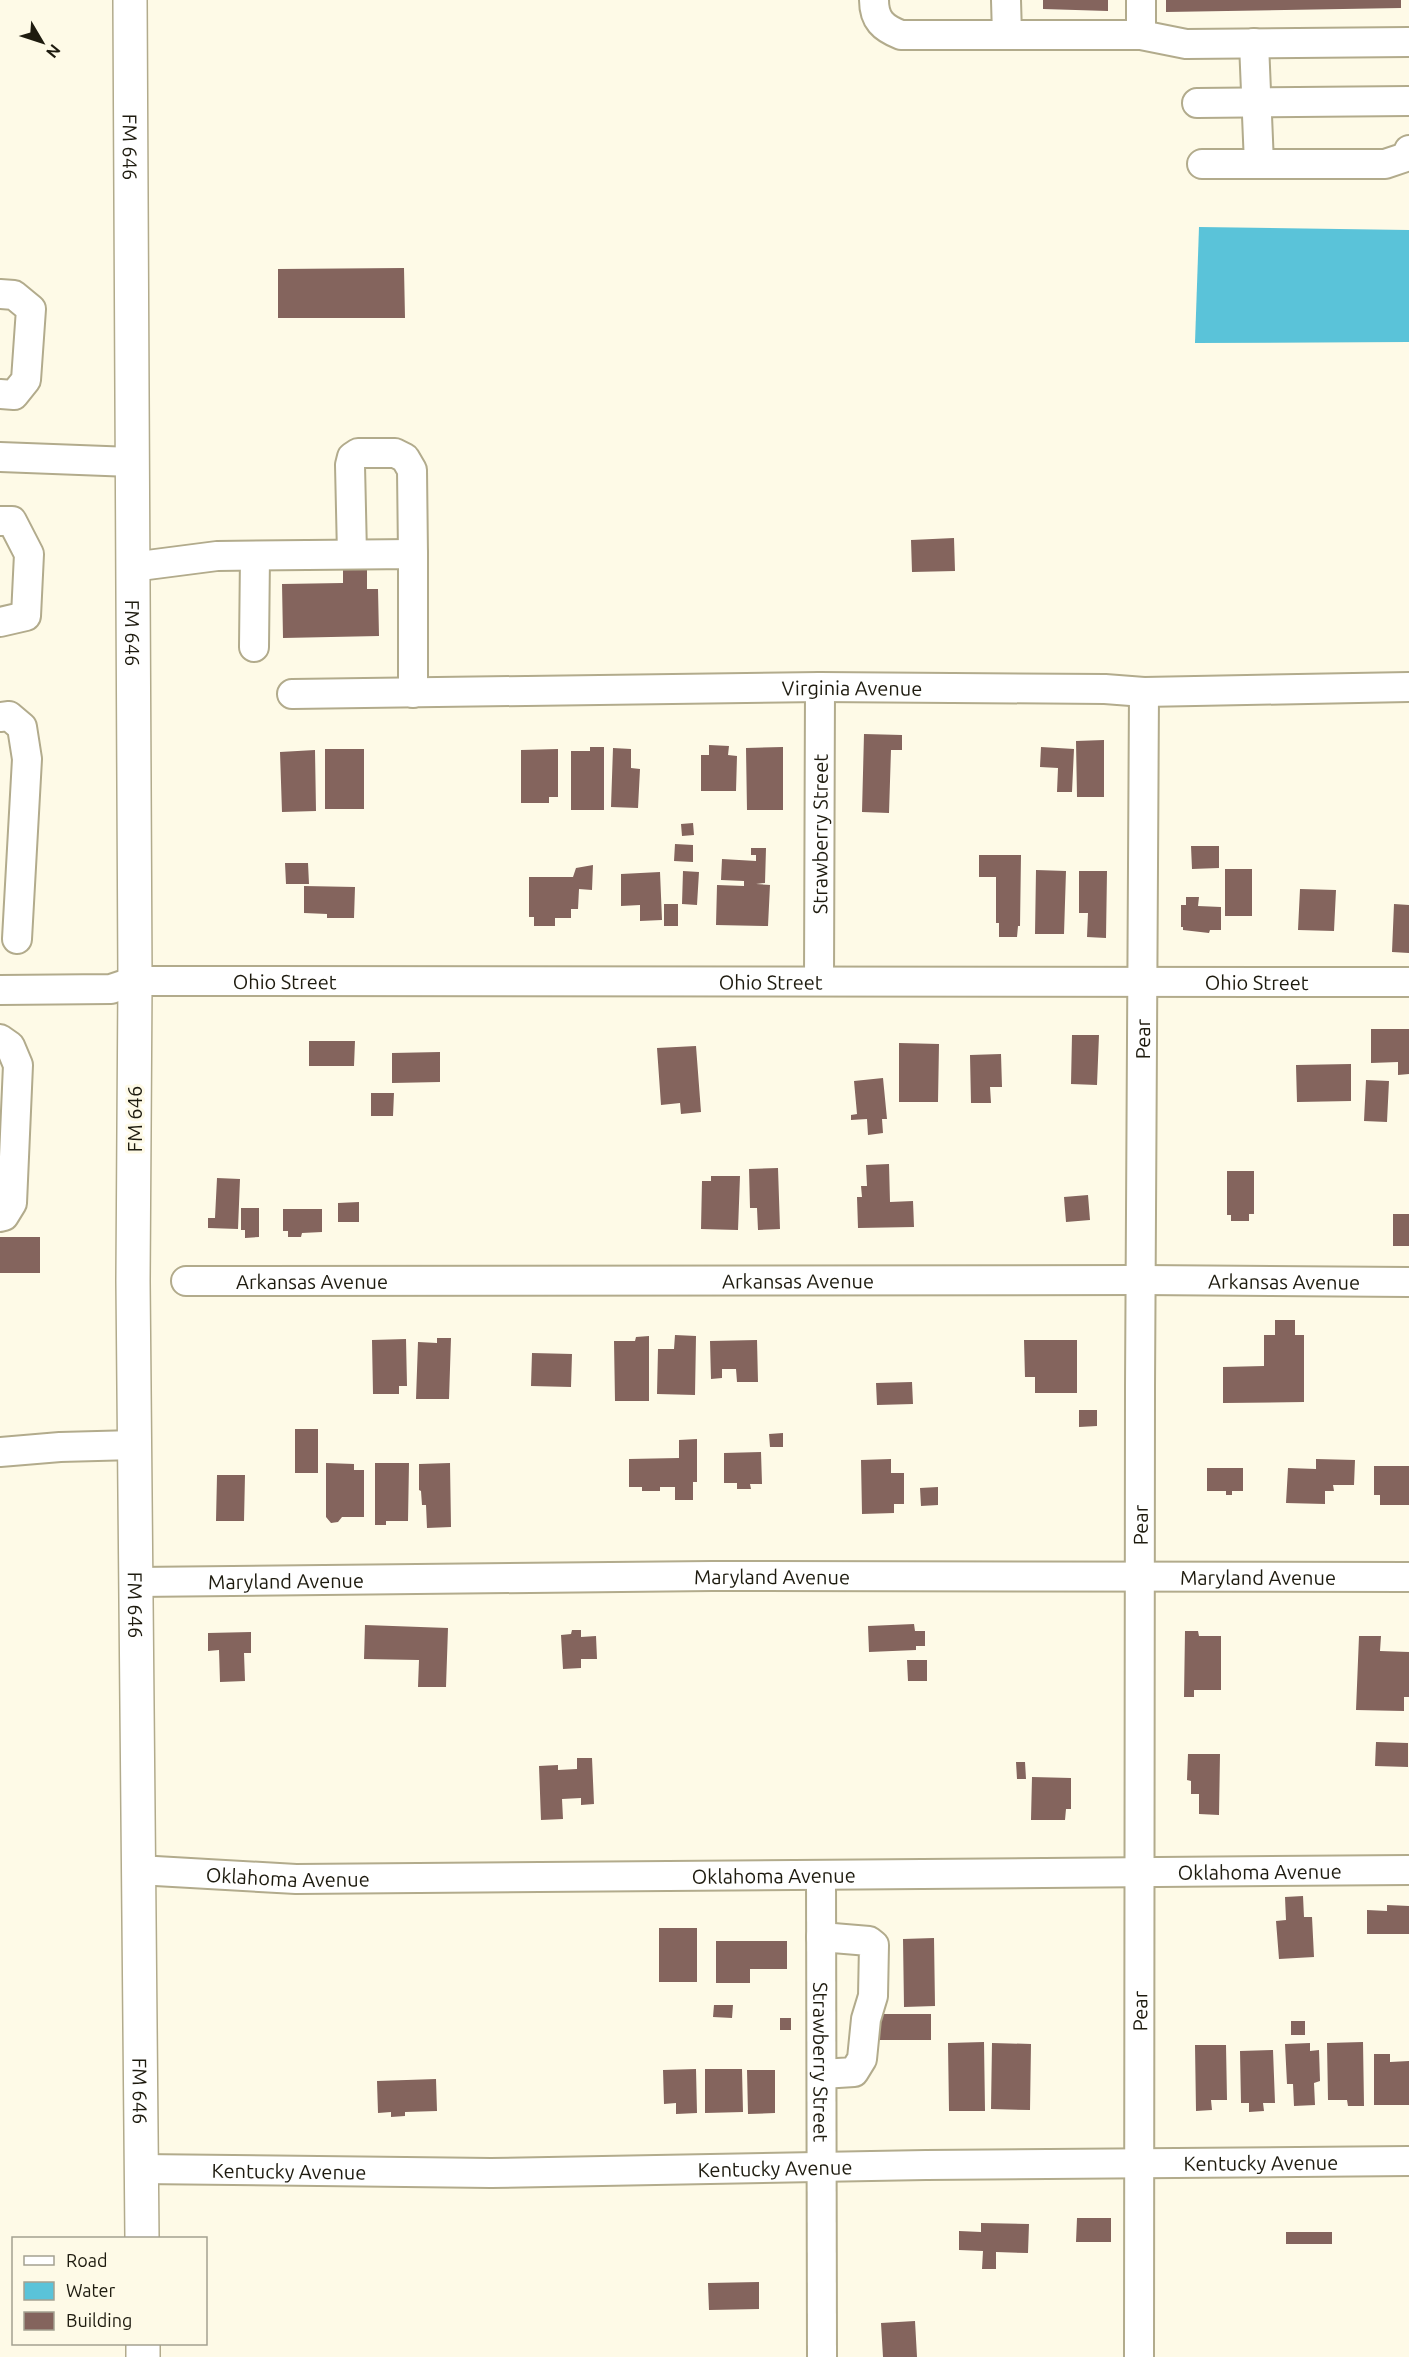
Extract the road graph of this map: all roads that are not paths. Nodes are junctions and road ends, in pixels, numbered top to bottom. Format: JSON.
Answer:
{"nodes":[{"id":1,"x":130,"y":0,"type":"edge"},
{"id":2,"x":874,"y":0,"type":"edge"},
{"id":3,"x":1006,"y":0,"type":"edge"},
{"id":4,"x":1141,"y":0,"type":"edge"},
{"id":5,"x":1141,"y":34,"type":"junction"},
{"id":6,"x":1007,"y":35,"type":"junction"},
{"id":7,"x":1409,"y":42,"type":"edge"},
{"id":8,"x":1254,"y":43,"type":"junction"},
{"id":9,"x":1409,"y":101,"type":"edge"},
{"id":10,"x":1197,"y":103,"type":"dead end"},
{"id":11,"x":1257,"y":103,"type":"junction"},
{"id":12,"x":1409,"y":150,"type":"edge"},
{"id":13,"x":1202,"y":164,"type":"dead end"},
{"id":14,"x":1259,"y":164,"type":"junction"},
{"id":15,"x":0,"y":294,"type":"edge"},
{"id":16,"x":0,"y":394,"type":"edge"},
{"id":17,"x":0,"y":457,"type":"edge"},
{"id":18,"x":132,"y":462,"type":"junction"},
{"id":19,"x":0,"y":520,"type":"edge"},
{"id":20,"x":352,"y":554,"type":"junction"},
{"id":21,"x":412,"y":554,"type":"junction"},
{"id":22,"x":255,"y":556,"type":"junction"},
{"id":23,"x":132,"y":567,"type":"junction"},
{"id":24,"x":0,"y":622,"type":"edge"},
{"id":25,"x":254,"y":647,"type":"dead end"},
{"id":26,"x":820,"y":687,"type":"junction"},
{"id":27,"x":1409,"y":687,"type":"edge"},
{"id":28,"x":1144,"y":692,"type":"junction"},
{"id":29,"x":412,"y":693,"type":"junction"},
{"id":30,"x":292,"y":694,"type":"dead end"},
{"id":31,"x":0,"y":717,"type":"edge"},
{"id":32,"x":17,"y":939,"type":"dead end"},
{"id":33,"x":135,"y":981,"type":"junction"},
{"id":34,"x":819,"y":981,"type":"junction"},
{"id":35,"x":1144,"y":981,"type":"junction"},
{"id":36,"x":1409,"y":982,"type":"edge"},
{"id":37,"x":0,"y":990,"type":"edge"},
{"id":38,"x":0,"y":1039,"type":"edge"},
{"id":39,"x":7,"y":1172,"type":"edge"},
{"id":40,"x":0,"y":1217,"type":"edge"},
{"id":41,"x":1141,"y":1280,"type":"junction"},
{"id":42,"x":186,"y":1281,"type":"dead end"},
{"id":43,"x":1409,"y":1282,"type":"edge"},
{"id":44,"x":135,"y":1445,"type":"junction"},
{"id":45,"x":0,"y":1452,"type":"edge"},
{"id":46,"x":1139,"y":1576,"type":"junction"},
{"id":47,"x":1409,"y":1577,"type":"edge"},
{"id":48,"x":136,"y":1581,"type":"junction"},
{"id":49,"x":138,"y":1869,"type":"junction"},
{"id":50,"x":1409,"y":1870,"type":"edge"},
{"id":51,"x":1139,"y":1873,"type":"junction"},
{"id":52,"x":821,"y":1876,"type":"junction"},
{"id":53,"x":821,"y":1937,"type":"junction"},
{"id":54,"x":822,"y":2074,"type":"junction"},
{"id":55,"x":1409,"y":2161,"type":"edge"},
{"id":56,"x":1139,"y":2164,"type":"junction"},
{"id":57,"x":822,"y":2168,"type":"junction"},
{"id":58,"x":141,"y":2169,"type":"junction"},
{"id":59,"x":142,"y":2237,"type":"edge"},
{"id":60,"x":822,"y":2357,"type":"edge"},
{"id":61,"x":1139,"y":2357,"type":"edge"}],
"edges":[{"from":1,"to":18,"type":"main road","name":"FM 646","number":"FM 646"},
{"from":2,"to":6,"type":"street"},
{"from":3,"to":6,"type":"street"},
{"from":4,"to":5,"type":"street"},
{"from":5,"to":6,"type":"street"},
{"from":5,"to":8,"type":"street"},
{"from":7,"to":8,"type":"street"},
{"from":8,"to":11,"type":"street"},
{"from":9,"to":11,"type":"street"},
{"from":10,"to":11,"type":"street"},
{"from":11,"to":14,"type":"street"},
{"from":12,"to":14,"type":"street"},
{"from":13,"to":14,"type":"street"},
{"from":15,"to":16,"type":"street"},
{"from":17,"to":18,"type":"street"},
{"from":18,"to":23,"type":"main road","name":"FM 646","number":"FM 646"},
{"from":19,"to":24,"type":"street"},
{"from":20,"to":21,"type":"street"},
{"from":20,"to":21,"type":"street"},
{"from":20,"to":22,"type":"street"},
{"from":21,"to":29,"type":"street"},
{"from":22,"to":23,"type":"street"},
{"from":22,"to":25,"type":"street"},
{"from":23,"to":33,"type":"main road","name":"FM 646","number":"FM 646"},
{"from":26,"to":28,"type":"street","name":"Virginia Avenue"},
{"from":26,"to":29,"type":"street","name":"Virginia Avenue"},
{"from":26,"to":34,"type":"street","name":"Strawberry Street"},
{"from":27,"to":28,"type":"street","name":"Virginia Avenue"},
{"from":28,"to":35,"type":"street","name":"Pear"},
{"from":29,"to":30,"type":"street","name":"Virginia Avenue"},
{"from":31,"to":32,"type":"street"},
{"from":33,"to":34,"type":"street","name":"Ohio Street"},
{"from":33,"to":37,"type":"street","name":"Ohio Street"},
{"from":33,"to":44,"type":"main road","name":"FM 646","number":"FM 646"},
{"from":34,"to":35,"type":"street","name":"Ohio Street"},
{"from":35,"to":36,"type":"street","name":"Ohio Street"},
{"from":35,"to":41,"type":"street","name":"Pear"},
{"from":38,"to":39,"type":"street"},
{"from":39,"to":40,"type":"street"},
{"from":41,"to":42,"type":"street","name":"Arkansas Avenue"},
{"from":41,"to":43,"type":"street","name":"Arkansas Avenue"},
{"from":41,"to":46,"type":"street","name":"Pear"},
{"from":44,"to":45,"type":"street"},
{"from":44,"to":48,"type":"main road","name":"FM 646","number":"FM 646"},
{"from":46,"to":47,"type":"street","name":"Maryland Avenue"},
{"from":46,"to":48,"type":"street","name":"Maryland Avenue"},
{"from":46,"to":51,"type":"street","name":"Pear"},
{"from":48,"to":49,"type":"main road","name":"FM 646","number":"FM 646"},
{"from":49,"to":52,"type":"street","name":"Oklahoma Avenue"},
{"from":49,"to":58,"type":"main road","name":"FM 646","number":"FM 646"},
{"from":50,"to":51,"type":"street","name":"Oklahoma Avenue"},
{"from":51,"to":52,"type":"street","name":"Oklahoma Avenue"},
{"from":51,"to":56,"type":"street","name":"Pear"},
{"from":52,"to":53,"type":"street","name":"Strawberry Street"},
{"from":53,"to":54,"type":"street","name":"Strawberry Street"},
{"from":53,"to":54,"type":"street"},
{"from":54,"to":57,"type":"street","name":"Strawberry Street"},
{"from":55,"to":56,"type":"street","name":"Kentucky Avenue"},
{"from":56,"to":57,"type":"street","name":"Kentucky Avenue"},
{"from":56,"to":61,"type":"street","name":"Pear"},
{"from":57,"to":58,"type":"street","name":"Kentucky Avenue"},
{"from":57,"to":60,"type":"street","name":"Strawberry Street"},
{"from":58,"to":59,"type":"main road","name":"FM 646","number":"FM 646"}]}
